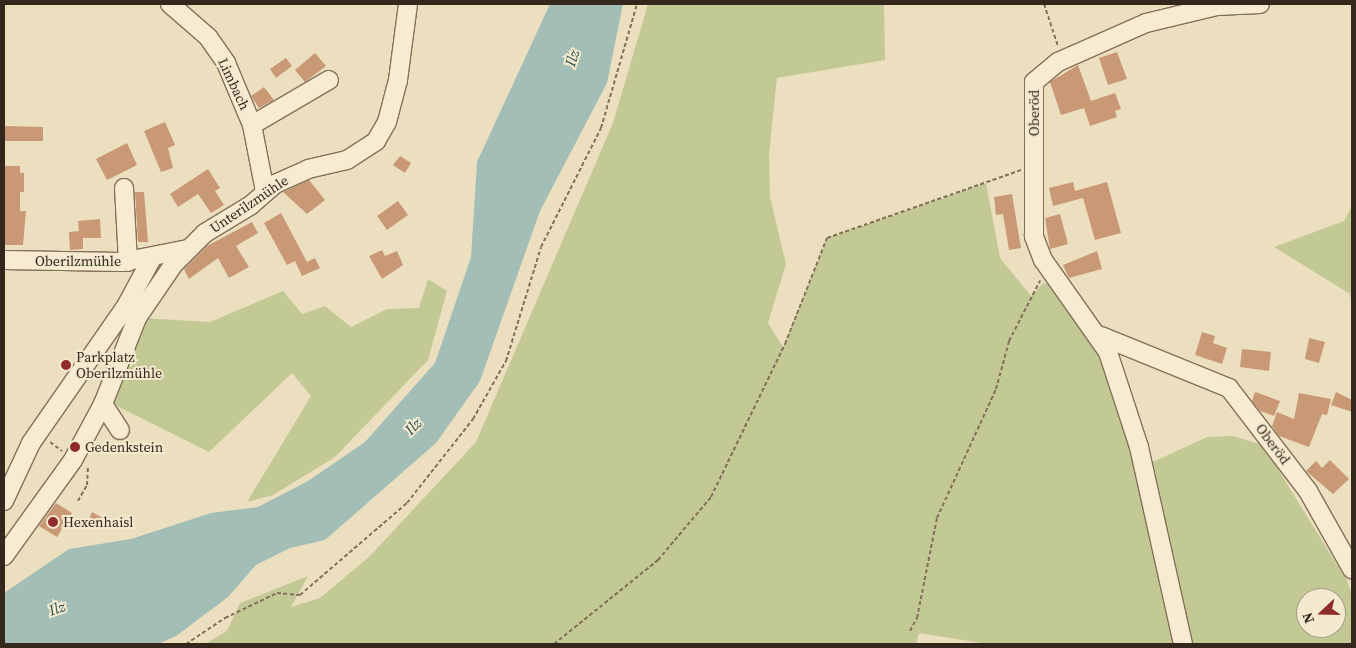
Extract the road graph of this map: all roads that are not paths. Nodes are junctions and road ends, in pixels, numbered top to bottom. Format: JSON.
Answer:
{"nodes":[{"id":1,"x":170,"y":4,"type":"edge"},
{"id":2,"x":408,"y":4,"type":"edge"},
{"id":3,"x":1260,"y":4,"type":"edge"},
{"id":4,"x":329,"y":80,"type":"dead end"},
{"id":5,"x":252,"y":125,"type":"junction"},
{"id":6,"x":124,"y":188,"type":"dead end"},
{"id":7,"x":266,"y":191,"type":"junction"},
{"id":8,"x":188,"y":249,"type":"junction"},
{"id":9,"x":152,"y":258,"type":"junction"},
{"id":10,"x":4,"y":260,"type":"edge"},
{"id":11,"x":128,"y":262,"type":"junction"},
{"id":12,"x":1101,"y":336,"type":"junction"},
{"id":13,"x":103,"y":404,"type":"junction"},
{"id":14,"x":120,"y":430,"type":"dead end"},
{"id":15,"x":4,"y":501,"type":"edge"},
{"id":16,"x":4,"y":556,"type":"edge"},
{"id":17,"x":1352,"y":569,"type":"edge"},
{"id":18,"x":1183,"y":644,"type":"edge"}],
"edges":[{"from":1,"to":5,"type":"street","name":"Limbach"},
{"from":2,"to":7,"type":"street","name":"Unterilzmühle"},
{"from":3,"to":12,"type":"street","name":"Oberöd"},
{"from":4,"to":5,"type":"street"},
{"from":5,"to":7,"type":"street"},
{"from":6,"to":11,"type":"street"},
{"from":7,"to":8,"type":"street","name":"Unterilzmühle"},
{"from":8,"to":9,"type":"street","name":"Oberilzmühle"},
{"from":8,"to":13,"type":"street"},
{"from":9,"to":11,"type":"street","name":"Oberilzmühle"},
{"from":9,"to":15,"type":"street"},
{"from":10,"to":11,"type":"street","name":"Oberilzmühle"},
{"from":12,"to":17,"type":"street","name":"Oberöd"},
{"from":12,"to":18,"type":"street","name":"Oberöd"},
{"from":13,"to":14,"type":"street"},
{"from":13,"to":16,"type":"street"}]}
